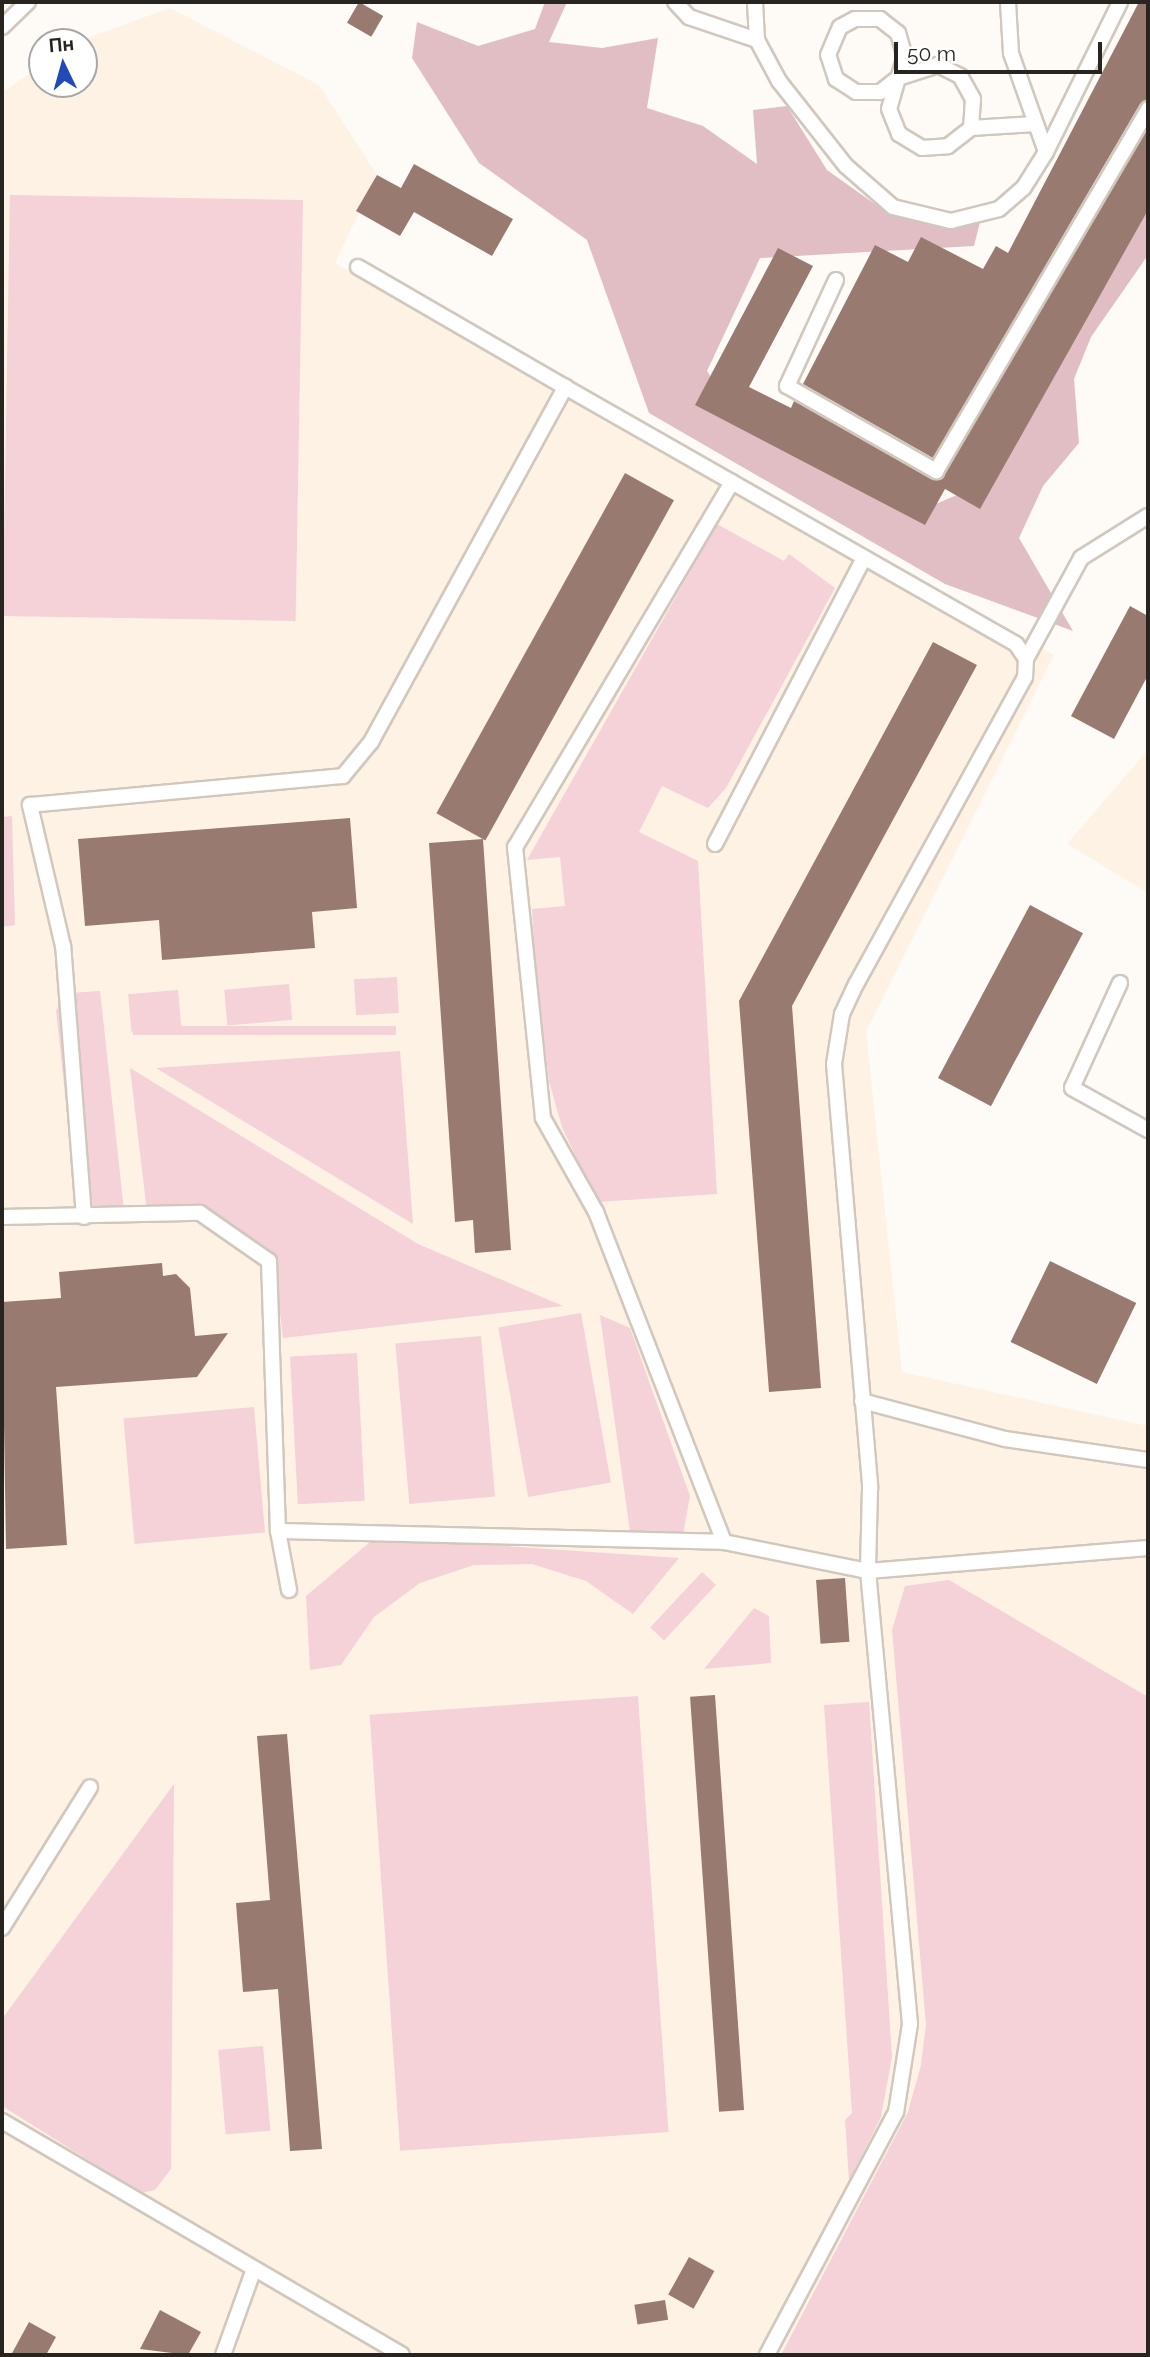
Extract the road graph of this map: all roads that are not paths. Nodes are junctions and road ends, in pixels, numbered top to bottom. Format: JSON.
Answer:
{"nodes":[{"id":1,"x":28,"y":2,"type":"edge"},
{"id":2,"x":675,"y":2,"type":"edge"},
{"id":3,"x":755,"y":2,"type":"edge"},
{"id":4,"x":1008,"y":2,"type":"edge"},
{"id":5,"x":1120,"y":2,"type":"edge"},
{"id":6,"x":2,"y":27,"type":"edge"},
{"id":7,"x":757,"y":40,"type":"junction"},
{"id":8,"x":898,"y":78,"type":"junction"},
{"id":9,"x":1148,"y":109,"type":"edge"},
{"id":10,"x":1035,"y":124,"type":"junction"},
{"id":11,"x":971,"y":128,"type":"junction"},
{"id":12,"x":1046,"y":152,"type":"junction"},
{"id":13,"x":358,"y":267,"type":"dead end"},
{"id":14,"x":836,"y":280,"type":"dead end"},
{"id":15,"x":565,"y":387,"type":"junction"},
{"id":16,"x":732,"y":482,"type":"junction"},
{"id":17,"x":1148,"y":516,"type":"edge"},
{"id":18,"x":863,"y":560,"type":"junction"},
{"id":19,"x":1026,"y":659,"type":"junction"},
{"id":20,"x":715,"y":844,"type":"dead end"},
{"id":21,"x":1120,"y":983,"type":"dead end"},
{"id":22,"x":1148,"y":1130,"type":"edge"},
{"id":23,"x":2,"y":1217,"type":"edge"},
{"id":24,"x":84,"y":1217,"type":"junction"},
{"id":25,"x":862,"y":1401,"type":"junction"},
{"id":26,"x":1148,"y":1460,"type":"edge"},
{"id":27,"x":278,"y":1531,"type":"junction"},
{"id":28,"x":724,"y":1542,"type":"junction"},
{"id":29,"x":1148,"y":1548,"type":"edge"},
{"id":30,"x":868,"y":1571,"type":"junction"},
{"id":31,"x":289,"y":1590,"type":"dead end"},
{"id":32,"x":90,"y":1787,"type":"dead end"},
{"id":33,"x":2,"y":1928,"type":"edge"},
{"id":34,"x":2,"y":2121,"type":"edge"},
{"id":35,"x":254,"y":2269,"type":"junction"},
{"id":36,"x":223,"y":2355,"type":"edge"},
{"id":37,"x":402,"y":2355,"type":"edge"},
{"id":38,"x":766,"y":2355,"type":"edge"}],
"edges":[{"from":1,"to":6,"type":"lane"},
{"from":2,"to":7,"type":"lane"},
{"from":3,"to":7,"type":"lane"},
{"from":4,"to":10,"type":"lane"},
{"from":5,"to":12,"type":"lane"},
{"from":7,"to":12,"type":"lane"},
{"from":8,"to":8,"type":"lane"},
{"from":8,"to":11,"type":"lane"},
{"from":8,"to":11,"type":"lane"},
{"from":9,"to":14,"type":"lane"},
{"from":10,"to":11,"type":"lane"},
{"from":10,"to":12,"type":"lane"},
{"from":13,"to":15,"type":"lane"},
{"from":15,"to":16,"type":"lane"},
{"from":15,"to":24,"type":"lane"},
{"from":16,"to":18,"type":"lane"},
{"from":16,"to":28,"type":"lane"},
{"from":17,"to":19,"type":"lane"},
{"from":18,"to":19,"type":"lane"},
{"from":18,"to":20,"type":"lane"},
{"from":19,"to":25,"type":"lane"},
{"from":21,"to":22,"type":"lane"},
{"from":23,"to":24,"type":"lane"},
{"from":24,"to":27,"type":"lane"},
{"from":25,"to":26,"type":"lane"},
{"from":25,"to":30,"type":"lane"},
{"from":27,"to":28,"type":"lane"},
{"from":27,"to":31,"type":"lane"},
{"from":28,"to":30,"type":"lane"},
{"from":29,"to":30,"type":"lane"},
{"from":30,"to":38,"type":"lane"},
{"from":32,"to":33,"type":"lane"},
{"from":34,"to":35,"type":"lane"},
{"from":35,"to":36,"type":"lane"},
{"from":35,"to":37,"type":"lane"}]}
